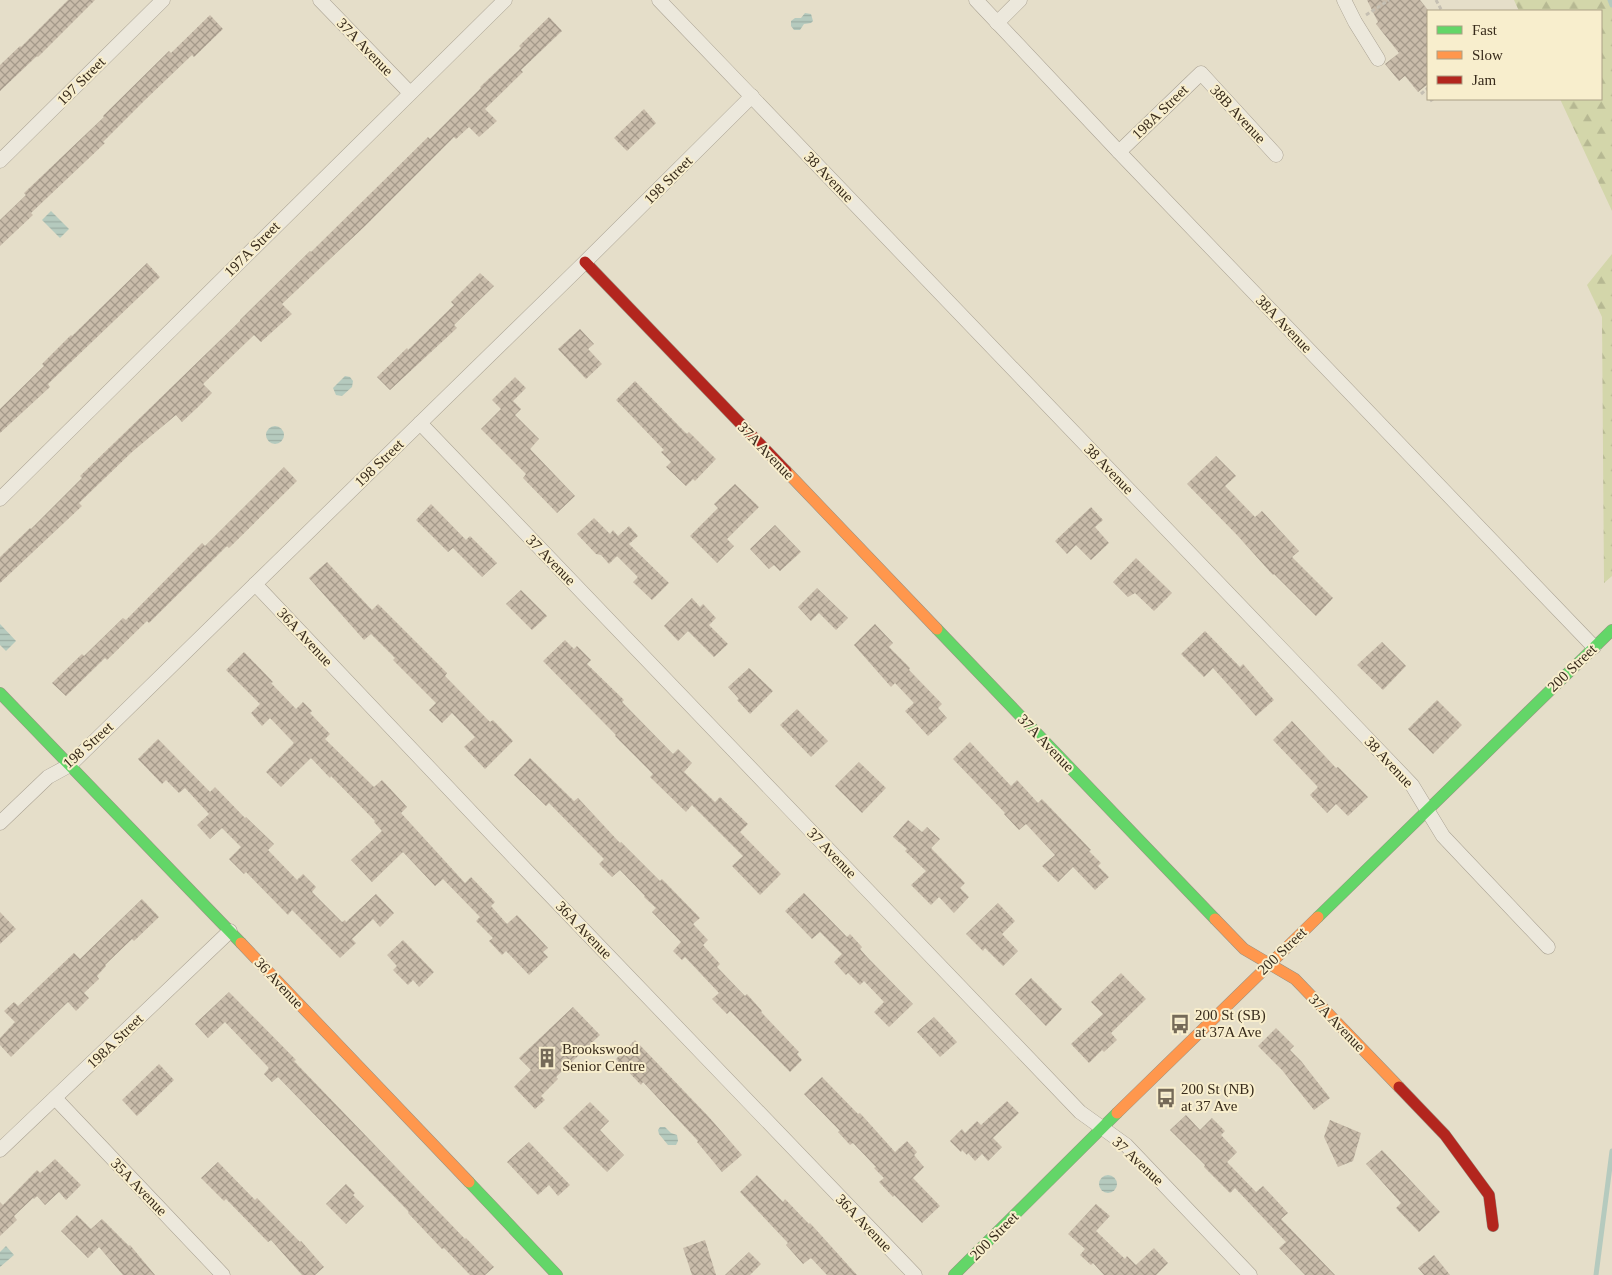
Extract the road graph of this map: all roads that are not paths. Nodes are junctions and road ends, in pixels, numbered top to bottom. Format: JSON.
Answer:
{"nodes":[{"id":1,"x":163,"y":0,"type":"edge"},
{"id":2,"x":320,"y":0,"type":"edge"},
{"id":3,"x":505,"y":0,"type":"edge"},
{"id":4,"x":659,"y":0,"type":"edge"},
{"id":5,"x":976,"y":0,"type":"edge"},
{"id":6,"x":1020,"y":0,"type":"edge"},
{"id":7,"x":1344,"y":0,"type":"edge"},
{"id":8,"x":997,"y":23,"type":"junction"},
{"id":9,"x":1378,"y":59,"type":"dead end"},
{"id":10,"x":1201,"y":73,"type":"joint"},
{"id":11,"x":410,"y":93,"type":"junction"},
{"id":12,"x":752,"y":96,"type":"junction"},
{"id":13,"x":1119,"y":152,"type":"junction"},
{"id":14,"x":1276,"y":155,"type":"dead end"},
{"id":15,"x":0,"y":161,"type":"edge"},
{"id":16,"x":585,"y":262,"type":"junction"},
{"id":17,"x":420,"y":423,"type":"junction"},
{"id":18,"x":0,"y":499,"type":"edge"},
{"id":19,"x":255,"y":584,"type":"junction"},
{"id":20,"x":1612,"y":630,"type":"edge"},
{"id":21,"x":1594,"y":647,"type":"junction"},
{"id":22,"x":0,"y":693,"type":"edge"},
{"id":23,"x":70,"y":765,"type":"junction"},
{"id":24,"x":1427,"y":810,"type":"junction"},
{"id":25,"x":0,"y":822,"type":"edge"},
{"id":26,"x":230,"y":931,"type":"junction"},
{"id":27,"x":1548,"y":947,"type":"dead end"},
{"id":28,"x":1269,"y":964,"type":"junction"},
{"id":29,"x":55,"y":1098,"type":"junction"},
{"id":30,"x":1102,"y":1128,"type":"junction"},
{"id":31,"x":0,"y":1150,"type":"edge"},
{"id":32,"x":1493,"y":1226,"type":"dead end"},
{"id":33,"x":223,"y":1275,"type":"edge"},
{"id":34,"x":556,"y":1275,"type":"edge"},
{"id":35,"x":915,"y":1275,"type":"edge"},
{"id":36,"x":954,"y":1275,"type":"edge"},
{"id":37,"x":1250,"y":1275,"type":"edge"}],
"edges":[{"from":1,"to":15,"type":"street","name":"197 Street"},
{"from":2,"to":11,"type":"street","name":"37A Avenue"},
{"from":3,"to":11,"type":"street","name":"197A Street"},
{"from":4,"to":12,"type":"street","name":"38 Avenue"},
{"from":5,"to":8,"type":"street","name":"38A Avenue"},
{"from":6,"to":8,"type":"street"},
{"from":7,"to":9,"type":"street"},
{"from":8,"to":13,"type":"street","name":"38A Avenue"},
{"from":10,"to":13,"type":"street","name":"198A Street"},
{"from":10,"to":14,"type":"street","name":"38B Avenue"},
{"from":11,"to":18,"type":"street","name":"197A Street"},
{"from":12,"to":16,"type":"street","name":"198 Street"},
{"from":12,"to":24,"type":"street","name":"38 Avenue"},
{"from":13,"to":21,"type":"street","name":"38A Avenue"},
{"from":16,"to":17,"type":"street","name":"198 Street"},
{"from":16,"to":28,"type":"main road","name":"37A Avenue"},
{"from":17,"to":19,"type":"street","name":"198 Street"},
{"from":17,"to":30,"type":"street","name":"37 Avenue"},
{"from":19,"to":23,"type":"street","name":"198 Street"},
{"from":19,"to":35,"type":"street","name":"36A Avenue"},
{"from":20,"to":21,"type":"main road","name":"200 Street"},
{"from":21,"to":24,"type":"main road","name":"200 Street"},
{"from":22,"to":23,"type":"main road","name":"36 Avenue"},
{"from":23,"to":25,"type":"street","name":"198 Street"},
{"from":23,"to":26,"type":"main road","name":"36 Avenue"},
{"from":24,"to":27,"type":"street","name":"38 Avenue"},
{"from":24,"to":28,"type":"main road","name":"200 Street"},
{"from":26,"to":29,"type":"street","name":"198A Street"},
{"from":26,"to":34,"type":"main road","name":"36 Avenue"},
{"from":28,"to":30,"type":"main road","name":"200 Street"},
{"from":28,"to":32,"type":"main road","name":"37A Avenue"},
{"from":29,"to":31,"type":"street","name":"198A Street"},
{"from":29,"to":33,"type":"street","name":"35A Avenue"},
{"from":30,"to":36,"type":"main road","name":"200 Street"},
{"from":30,"to":37,"type":"street","name":"37 Avenue"}]}
